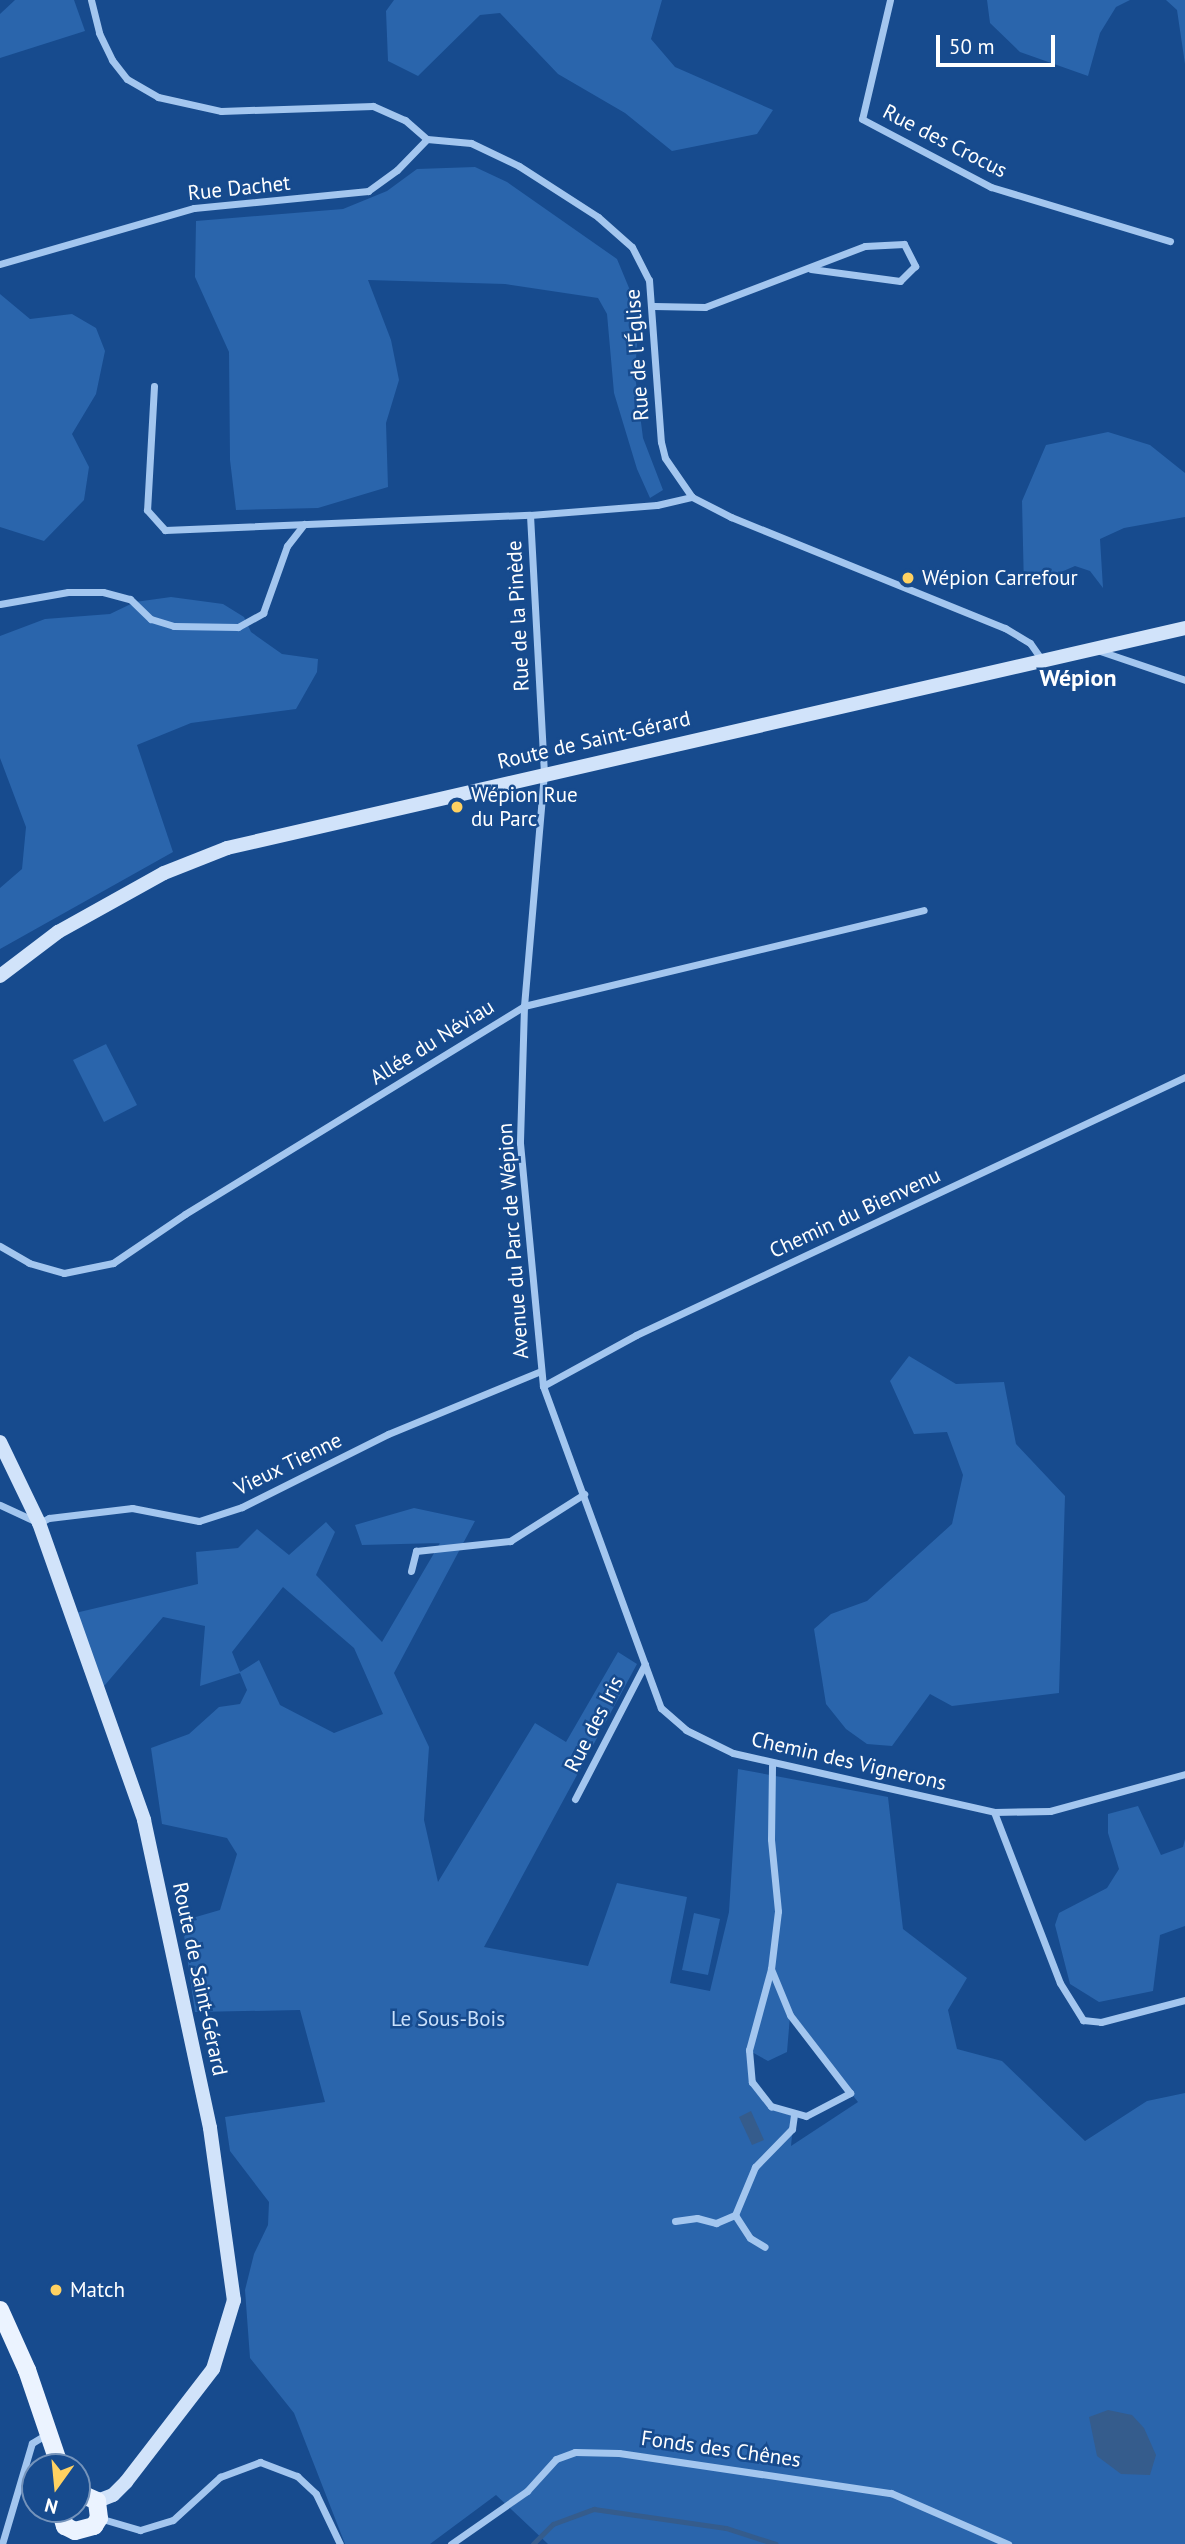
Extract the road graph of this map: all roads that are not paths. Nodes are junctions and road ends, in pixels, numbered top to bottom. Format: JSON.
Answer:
{"nodes":[{"id":1,"x":91,"y":0,"type":"edge"},
{"id":2,"x":890,"y":0,"type":"edge"},
{"id":3,"x":427,"y":139,"type":"junction"},
{"id":4,"x":1170,"y":241,"type":"dead end"},
{"id":5,"x":0,"y":264,"type":"edge"},
{"id":6,"x":811,"y":269,"type":"junction"},
{"id":7,"x":654,"y":306,"type":"junction"},
{"id":8,"x":154,"y":386,"type":"dead end"},
{"id":9,"x":692,"y":497,"type":"junction"},
{"id":10,"x":530,"y":515,"type":"junction"},
{"id":11,"x":304,"y":524,"type":"junction"},
{"id":12,"x":0,"y":604,"type":"edge"},
{"id":13,"x":1185,"y":628,"type":"edge"},
{"id":14,"x":1093,"y":648,"type":"junction"},
{"id":15,"x":1042,"y":660,"type":"junction"},
{"id":16,"x":1185,"y":680,"type":"edge"},
{"id":17,"x":544,"y":773,"type":"junction"},
{"id":18,"x":924,"y":910,"type":"dead end"},
{"id":19,"x":0,"y":976,"type":"edge"},
{"id":20,"x":524,"y":1006,"type":"junction"},
{"id":21,"x":1185,"y":1077,"type":"edge"},
{"id":22,"x":0,"y":1246,"type":"edge"},
{"id":23,"x":541,"y":1371,"type":"junction"},
{"id":24,"x":542,"y":1386,"type":"junction"},
{"id":25,"x":0,"y":1442,"type":"edge"},
{"id":26,"x":584,"y":1494,"type":"junction"},
{"id":27,"x":0,"y":1505,"type":"edge"},
{"id":28,"x":39,"y":1523,"type":"junction"},
{"id":29,"x":411,"y":1571,"type":"dead end"},
{"id":30,"x":645,"y":1664,"type":"junction"},
{"id":31,"x":772,"y":1765,"type":"junction"},
{"id":32,"x":1185,"y":1774,"type":"edge"},
{"id":33,"x":575,"y":1799,"type":"dead end"},
{"id":34,"x":994,"y":1812,"type":"junction"},
{"id":35,"x":771,"y":1969,"type":"junction"},
{"id":36,"x":1185,"y":2000,"type":"edge"},
{"id":37,"x":794,"y":2115,"type":"junction"},
{"id":38,"x":735,"y":2215,"type":"junction"},
{"id":39,"x":675,"y":2221,"type":"dead end"},
{"id":40,"x":765,"y":2247,"type":"dead end"},
{"id":41,"x":0,"y":2310,"type":"edge"},
{"id":42,"x":51,"y":2432,"type":"junction"},
{"id":43,"x":56,"y":2453,"type":"edge"},
{"id":44,"x":91,"y":2504,"type":"edge"},
{"id":45,"x":98,"y":2510,"type":"junction"},
{"id":46,"x":64,"y":2523,"type":"edge"},
{"id":47,"x":76,"y":2538,"type":"edge"},
{"id":48,"x":2,"y":2544,"type":"edge"},
{"id":49,"x":340,"y":2544,"type":"edge"},
{"id":50,"x":451,"y":2544,"type":"edge"},
{"id":51,"x":1008,"y":2544,"type":"edge"}],
"edges":[{"from":1,"to":3,"type":"street"},
{"from":2,"to":4,"type":"street","name":"Rue des Crocus"},
{"from":3,"to":5,"type":"street","name":"Rue Dachet"},
{"from":3,"to":7,"type":"street","name":"Rue de l'Église"},
{"from":6,"to":6,"type":"street"},
{"from":6,"to":7,"type":"street"},
{"from":7,"to":9,"type":"street","name":"Rue de l'Église"},
{"from":8,"to":11,"type":"street","name":"Rue de la Pinède"},
{"from":9,"to":10,"type":"street"},
{"from":9,"to":15,"type":"street","name":"Rue de l'Église"},
{"from":10,"to":11,"type":"street","name":"Rue de la Pinède"},
{"from":10,"to":17,"type":"street","name":"Rue de la Pinède"},
{"from":11,"to":12,"type":"street"},
{"from":13,"to":14,"type":"main road","name":"Route de Saint-Gérard"},
{"from":14,"to":15,"type":"main road","name":"Route de Saint-Gérard"},
{"from":14,"to":16,"type":"street"},
{"from":15,"to":17,"type":"main road","name":"Route de Saint-Gérard"},
{"from":17,"to":19,"type":"main road","name":"Route de Saint-Gérard"},
{"from":17,"to":20,"type":"street","name":"Avenue du Parc de Wépion"},
{"from":18,"to":20,"type":"street","name":"Allée du Néviau"},
{"from":20,"to":22,"type":"street","name":"Allée du Néviau"},
{"from":20,"to":23,"type":"street","name":"Avenue du Parc de Wépion"},
{"from":21,"to":24,"type":"street","name":"Chemin du Bienvenu"},
{"from":23,"to":24,"type":"street","name":"Chemin des Vignerons"},
{"from":23,"to":28,"type":"street","name":"Vieux Tienne"},
{"from":24,"to":26,"type":"street","name":"Chemin des Vignerons"},
{"from":25,"to":28,"type":"main road","name":"Route de Saint-Gérard"},
{"from":26,"to":29,"type":"street"},
{"from":26,"to":30,"type":"street","name":"Chemin des Vignerons"},
{"from":27,"to":28,"type":"street"},
{"from":28,"to":45,"type":"main road","name":"Route de Saint-Gérard"},
{"from":30,"to":31,"type":"street","name":"Chemin des Vignerons"},
{"from":30,"to":33,"type":"street","name":"Rue des Iris"},
{"from":31,"to":34,"type":"street","name":"Chemin des Vignerons"},
{"from":31,"to":35,"type":"street"},
{"from":32,"to":34,"type":"street","name":"Chemin des Vignerons"},
{"from":34,"to":36,"type":"street"},
{"from":35,"to":37,"type":"street"},
{"from":35,"to":37,"type":"street"},
{"from":37,"to":38,"type":"street"},
{"from":38,"to":39,"type":"street"},
{"from":38,"to":40,"type":"street"},
{"from":41,"to":42,"type":"main road"},
{"from":42,"to":43,"type":"main road"},
{"from":42,"to":48,"type":"street"},
{"from":44,"to":45,"type":"main road"},
{"from":45,"to":47,"type":"main road"},
{"from":45,"to":49,"type":"street"},
{"from":46,"to":47,"type":"main road"},
{"from":50,"to":51,"type":"street","name":"Fonds des Chênes"}]}
